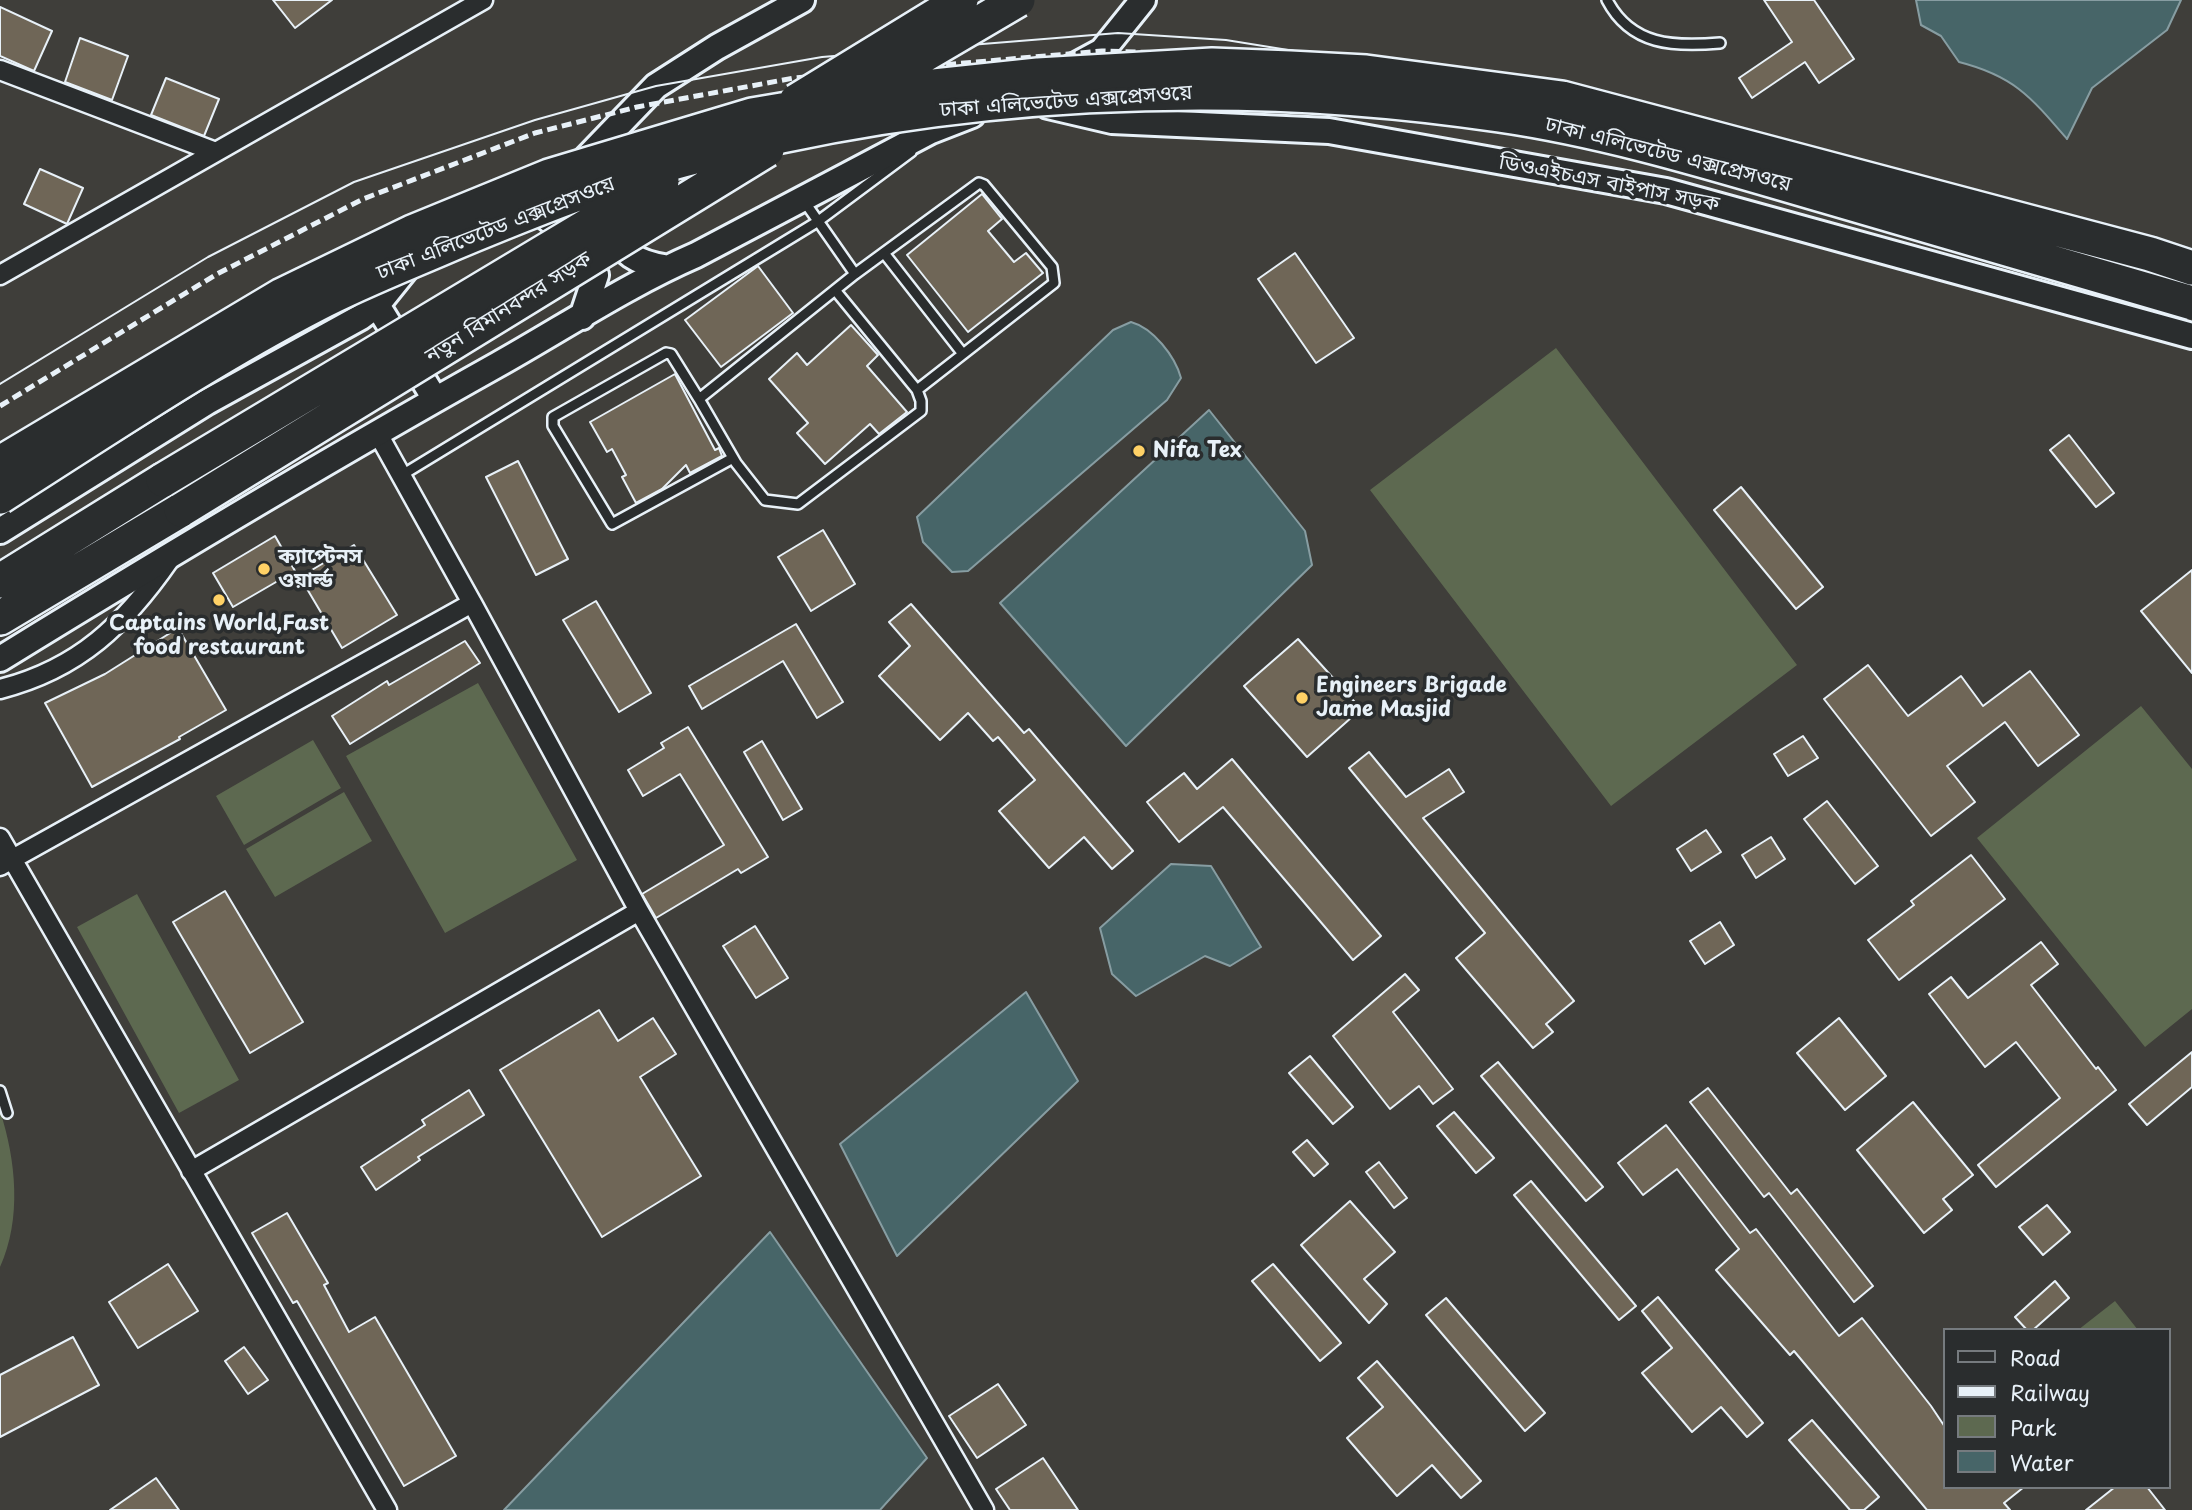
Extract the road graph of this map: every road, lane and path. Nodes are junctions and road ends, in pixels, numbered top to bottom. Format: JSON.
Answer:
{"nodes":[{"id":1,"x":483,"y":0,"type":"edge"},
{"id":2,"x":802,"y":0,"type":"edge"},
{"id":3,"x":1018,"y":0,"type":"edge"},
{"id":4,"x":1143,"y":0,"type":"edge"},
{"id":5,"x":1607,"y":0,"type":"edge"},
{"id":6,"x":948,"y":5,"type":"edge"},
{"id":7,"x":1720,"y":43,"type":"dead end"},
{"id":8,"x":0,"y":70,"type":"edge"},
{"id":9,"x":1013,"y":99,"type":"junction"},
{"id":10,"x":930,"y":131,"type":"junction"},
{"id":11,"x":596,"y":150,"type":"junction"},
{"id":12,"x":214,"y":151,"type":"junction"},
{"id":13,"x":803,"y":200,"type":"junction"},
{"id":14,"x":532,"y":205,"type":"junction"},
{"id":15,"x":817,"y":222,"type":"junction"},
{"id":16,"x":884,"y":253,"type":"junction"},
{"id":17,"x":664,"y":267,"type":"junction"},
{"id":18,"x":2192,"y":268,"type":"edge"},
{"id":19,"x":855,"y":274,"type":"junction"},
{"id":20,"x":0,"y":275,"type":"edge"},
{"id":21,"x":835,"y":290,"type":"junction"},
{"id":22,"x":2192,"y":303,"type":"edge"},
{"id":23,"x":377,"y":305,"type":"junction"},
{"id":24,"x":582,"y":317,"type":"junction"},
{"id":25,"x":2192,"y":336,"type":"edge"},
{"id":26,"x":963,"y":354,"type":"junction"},
{"id":27,"x":917,"y":390,"type":"junction"},
{"id":28,"x":699,"y":399,"type":"junction"},
{"id":29,"x":435,"y":400,"type":"junction"},
{"id":30,"x":377,"y":432,"type":"junction"},
{"id":31,"x":733,"y":458,"type":"junction"},
{"id":32,"x":0,"y":463,"type":"edge"},
{"id":33,"x":402,"y":475,"type":"junction"},
{"id":34,"x":0,"y":497,"type":"edge"},
{"id":35,"x":0,"y":531,"type":"edge"},
{"id":36,"x":176,"y":551,"type":"junction"},
{"id":37,"x":0,"y":582,"type":"edge"},
{"id":38,"x":471,"y":603,"type":"junction"},
{"id":39,"x":0,"y":618,"type":"edge"},
{"id":40,"x":0,"y":659,"type":"edge"},
{"id":41,"x":0,"y":688,"type":"edge"},
{"id":42,"x":0,"y":838,"type":"edge"},
{"id":43,"x":6,"y":862,"type":"edge"},
{"id":44,"x":639,"y":912,"type":"junction"},
{"id":45,"x":0,"y":1091,"type":"edge"},
{"id":46,"x":7,"y":1113,"type":"dead end"},
{"id":47,"x":191,"y":1171,"type":"junction"},
{"id":48,"x":387,"y":1510,"type":"edge"},
{"id":49,"x":984,"y":1510,"type":"edge"}],
"edges":[{"from":1,"to":12,"type":"street"},
{"from":2,"to":11,"type":"main road"},
{"from":3,"to":39,"type":"highway","name":"নতুন বিমানবন্দর সড়ক","bridge":true},
{"from":4,"to":9,"type":"main road"},
{"from":5,"to":7,"type":"lane"},
{"from":6,"to":37,"type":"highway","name":"নতুন বিমানবন্দর সড়ক","bridge":true},
{"from":8,"to":12,"type":"street"},
{"from":9,"to":10,"type":"main road"},
{"from":9,"to":25,"type":"main road","name":"ডিওএইচএস বাইপাস সড়ক"},
{"from":10,"to":13,"type":"main road"},
{"from":10,"to":15,"type":"lane"},
{"from":11,"to":14,"type":"main road"},
{"from":11,"to":17,"type":"main road"},
{"from":12,"to":20,"type":"street"},
{"from":13,"to":15,"type":"lane"},
{"from":13,"to":17,"type":"main road"},
{"from":14,"to":23,"type":"main road"},
{"from":14,"to":24,"type":"main road"},
{"from":15,"to":19,"type":"lane"},
{"from":15,"to":33,"type":"lane"},
{"from":16,"to":19,"type":"lane"},
{"from":16,"to":26,"type":"lane"},
{"from":16,"to":26,"type":"lane"},
{"from":17,"to":24,"type":"main road"},
{"from":18,"to":32,"type":"highway","name":"ঢাকা এলিভেটেড এক্সপ্রেসওয়ে","bridge":true},
{"from":19,"to":21,"type":"lane"},
{"from":21,"to":27,"type":"lane"},
{"from":21,"to":28,"type":"lane"},
{"from":22,"to":34,"type":"highway","name":"ঢাকা এলিভেটেড এক্সপ্রেসওয়ে","bridge":true},
{"from":23,"to":29,"type":"main road"},
{"from":23,"to":35,"type":"main road"},
{"from":24,"to":29,"type":"main road"},
{"from":26,"to":27,"type":"lane"},
{"from":27,"to":31,"type":"lane"},
{"from":28,"to":31,"type":"lane"},
{"from":28,"to":31,"type":"lane"},
{"from":29,"to":30,"type":"main road"},
{"from":30,"to":33,"type":"street"},
{"from":30,"to":36,"type":"main road"},
{"from":33,"to":38,"type":"street"},
{"from":36,"to":40,"type":"main road"},
{"from":36,"to":41,"type":"street"},
{"from":38,"to":43,"type":"street"},
{"from":38,"to":44,"type":"street"},
{"from":42,"to":43,"type":"street"},
{"from":43,"to":47,"type":"street"},
{"from":44,"to":47,"type":"street"},
{"from":44,"to":49,"type":"street"},
{"from":45,"to":46,"type":"lane"},
{"from":47,"to":48,"type":"street"}]}
